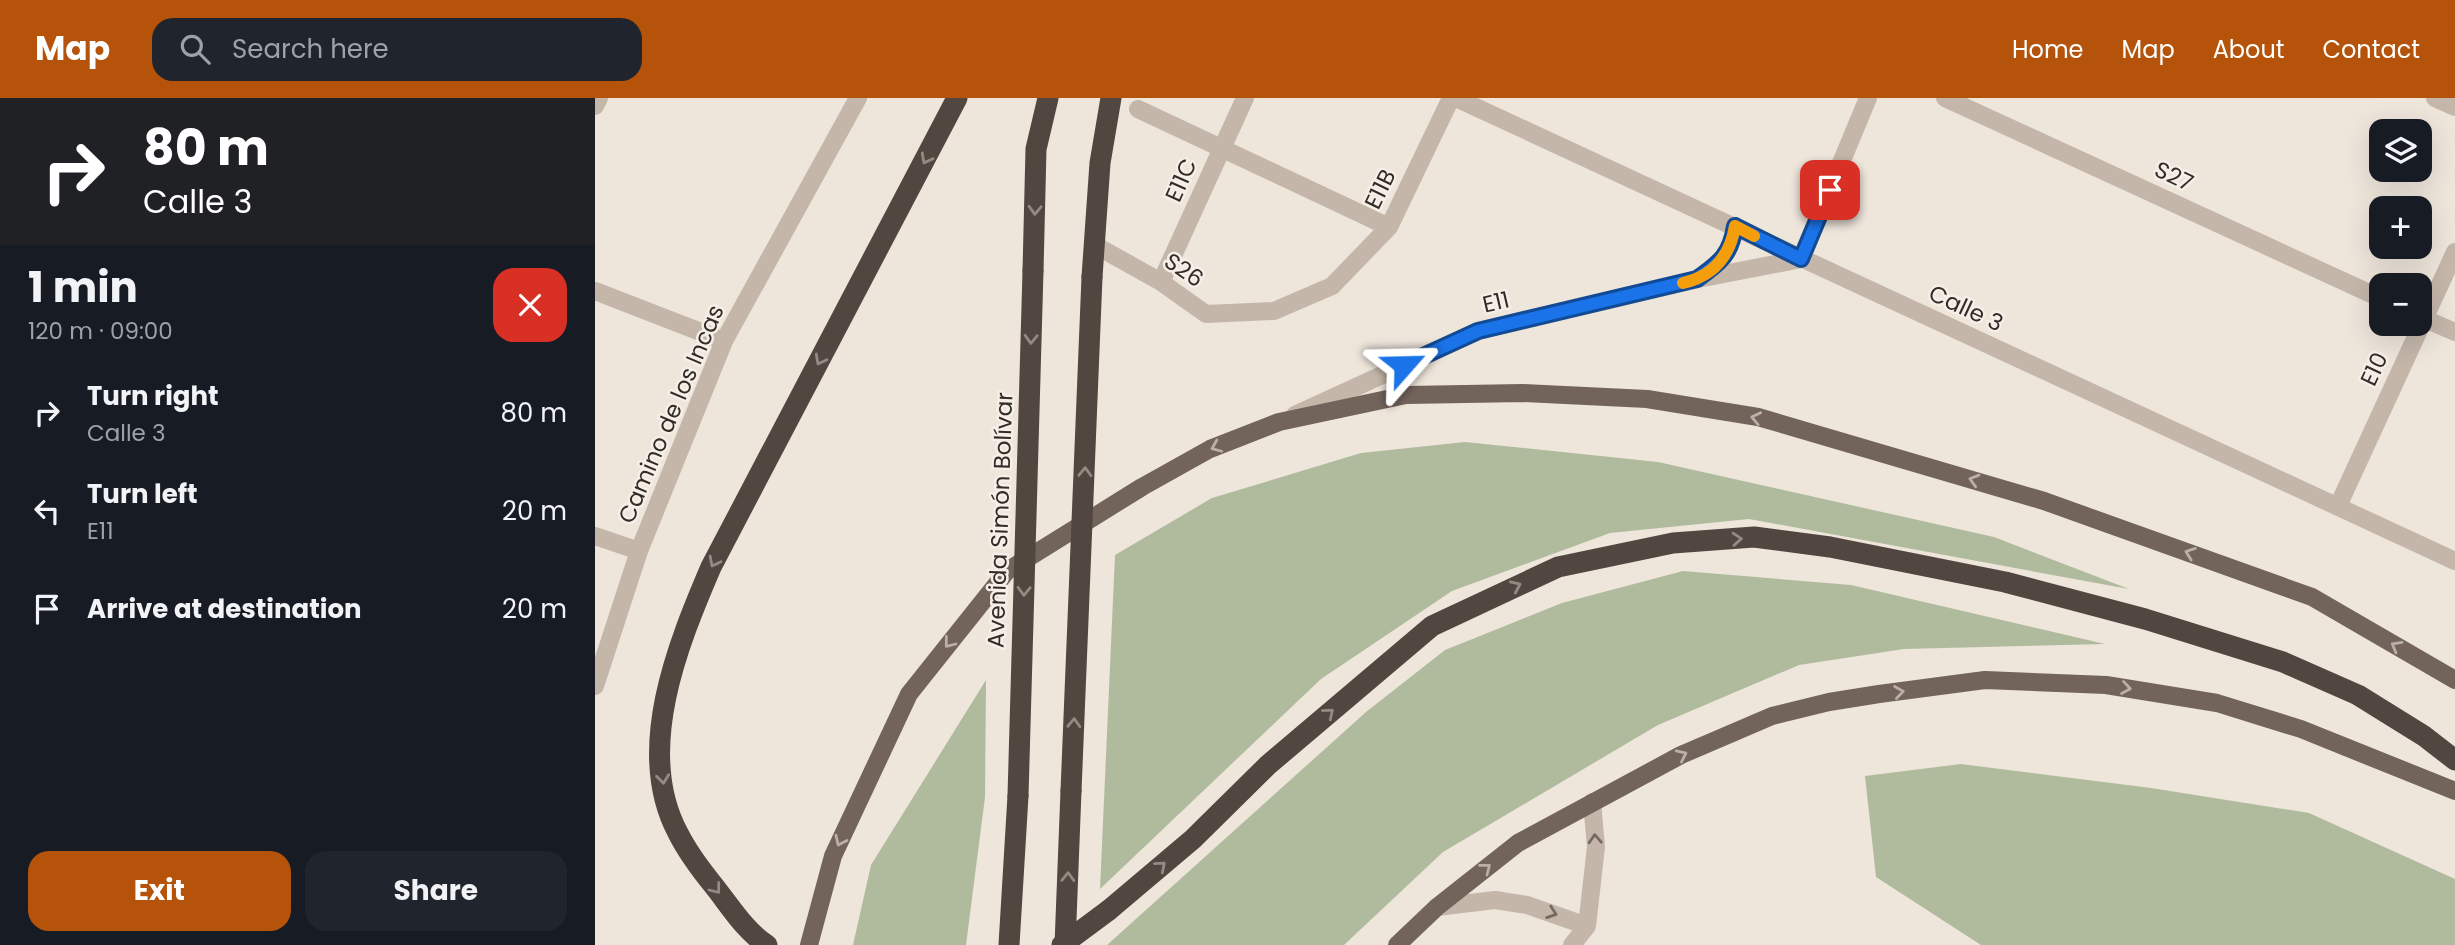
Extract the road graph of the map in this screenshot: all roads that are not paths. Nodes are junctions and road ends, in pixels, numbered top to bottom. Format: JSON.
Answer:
{"nodes":[{"id":1,"x":599,"y":98,"type":"edge"},
{"id":2,"x":858,"y":98,"type":"edge"},
{"id":3,"x":957,"y":98,"type":"edge"},
{"id":4,"x":1048,"y":98,"type":"edge"},
{"id":5,"x":1111,"y":98,"type":"edge"},
{"id":6,"x":1245,"y":98,"type":"edge"},
{"id":7,"x":1454,"y":98,"type":"edge"},
{"id":8,"x":1868,"y":98,"type":"edge"},
{"id":9,"x":1945,"y":98,"type":"edge"},
{"id":10,"x":2435,"y":98,"type":"edge"},
{"id":11,"x":595,"y":106,"type":"edge"},
{"id":12,"x":2455,"y":107,"type":"edge"},
{"id":13,"x":1139,"y":109,"type":"dead end"},
{"id":14,"x":1222,"y":148,"type":"junction"},
{"id":15,"x":1735,"y":226,"type":"junction"},
{"id":16,"x":1389,"y":227,"type":"junction"},
{"id":17,"x":1093,"y":244,"type":"junction"},
{"id":18,"x":2455,"y":252,"type":"edge"},
{"id":19,"x":1801,"y":259,"type":"junction"},
{"id":20,"x":1697,"y":279,"type":"junction"},
{"id":21,"x":1161,"y":282,"type":"junction"},
{"id":22,"x":1332,"y":286,"type":"joint"},
{"id":23,"x":595,"y":291,"type":"edge"},
{"id":24,"x":2369,"y":293,"type":"edge"},
{"id":25,"x":2432,"y":297,"type":"edge"},
{"id":26,"x":2432,"y":322,"type":"edge"},
{"id":27,"x":2455,"y":332,"type":"edge"},
{"id":28,"x":2414,"y":336,"type":"edge"},
{"id":29,"x":724,"y":341,"type":"junction"},
{"id":30,"x":1279,"y":422,"type":"junction"},
{"id":31,"x":2338,"y":506,"type":"junction"},
{"id":32,"x":595,"y":536,"type":"edge"},
{"id":33,"x":639,"y":551,"type":"junction"},
{"id":34,"x":2455,"y":561,"type":"edge"},
{"id":35,"x":2455,"y":680,"type":"edge"},
{"id":36,"x":595,"y":686,"type":"edge"},
{"id":37,"x":2455,"y":760,"type":"edge"},
{"id":38,"x":2455,"y":791,"type":"edge"},
{"id":39,"x":1592,"y":802,"type":"junction"},
{"id":40,"x":1437,"y":907,"type":"junction"},
{"id":41,"x":1587,"y":926,"type":"junction"},
{"id":42,"x":767,"y":945,"type":"edge"},
{"id":43,"x":809,"y":945,"type":"edge"},
{"id":44,"x":1009,"y":945,"type":"edge"},
{"id":45,"x":1064,"y":945,"type":"edge"},
{"id":46,"x":1397,"y":945,"type":"edge"},
{"id":47,"x":1573,"y":945,"type":"edge"}],
"edges":[{"from":1,"to":11,"type":"street"},
{"from":2,"to":29,"type":"street","name":"Camino de los Incas"},
{"from":3,"to":42,"type":"highway","one_way":true},
{"from":4,"to":44,"type":"highway","name":"Avenida Simón Bolívar","one_way":true,"bridge":true},
{"from":5,"to":17,"type":"highway"},
{"from":6,"to":14,"type":"street","name":"E11C"},
{"from":7,"to":15,"type":"street","name":"Calle 3"},
{"from":7,"to":16,"type":"street","name":"E11B"},
{"from":8,"to":19,"type":"street"},
{"from":9,"to":24,"type":"street","name":"S27"},
{"from":10,"to":12,"type":"street"},
{"from":13,"to":14,"type":"street"},
{"from":14,"to":16,"type":"street"},
{"from":14,"to":21,"type":"street","name":"E11C"},
{"from":15,"to":19,"type":"street","name":"Calle 3"},
{"from":15,"to":20,"type":"street","name":"E11"},
{"from":16,"to":22,"type":"street","name":"E11B"},
{"from":17,"to":21,"type":"street","name":"S26"},
{"from":45,"to":17,"type":"highway","one_way":true,"bridge":true},
{"from":18,"to":25,"type":"street","name":"E10"},
{"from":19,"to":20,"type":"street","name":"E11"},
{"from":19,"to":31,"type":"street","name":"Calle 3"},
{"from":20,"to":30,"type":"street","name":"E11"},
{"from":21,"to":22,"type":"street","name":"S26"},
{"from":23,"to":29,"type":"street"},
{"from":26,"to":27,"type":"street"},
{"from":28,"to":31,"type":"street","name":"E10"},
{"from":29,"to":33,"type":"street","name":"Camino de los Incas"},
{"from":35,"to":30,"type":"main road","one_way":true},
{"from":30,"to":43,"type":"main road","one_way":true},
{"from":31,"to":34,"type":"street","name":"Calle 3"},
{"from":32,"to":33,"type":"street"},
{"from":33,"to":36,"type":"street","name":"Camino de los Incas"},
{"from":45,"to":37,"type":"highway","one_way":true,"bridge":true},
{"from":39,"to":38,"type":"main road","one_way":true},
{"from":40,"to":39,"type":"main road","one_way":true},
{"from":41,"to":39,"type":"street","one_way":true},
{"from":40,"to":41,"type":"street","one_way":true},
{"from":40,"to":46,"type":"main road"},
{"from":41,"to":47,"type":"street"}]}
